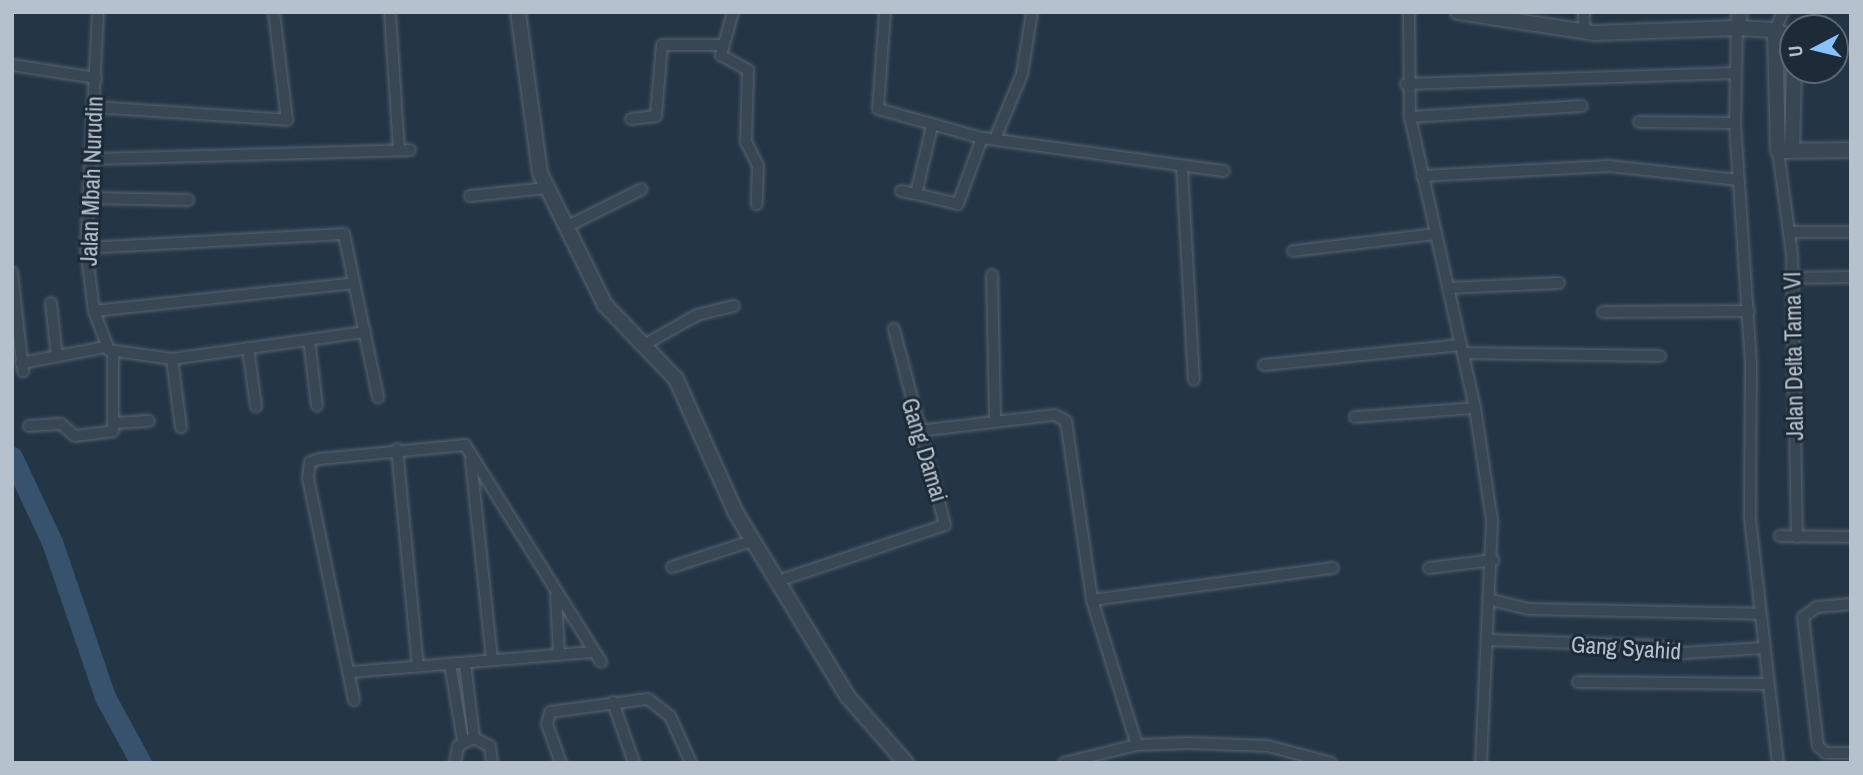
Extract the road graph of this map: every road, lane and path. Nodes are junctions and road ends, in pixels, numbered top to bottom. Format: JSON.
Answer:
{"nodes":[{"id":1,"x":98,"y":12,"type":"edge"},
{"id":2,"x":274,"y":12,"type":"edge"},
{"id":3,"x":390,"y":12,"type":"edge"},
{"id":4,"x":517,"y":12,"type":"edge"},
{"id":5,"x":733,"y":12,"type":"edge"},
{"id":6,"x":885,"y":12,"type":"edge"},
{"id":7,"x":1032,"y":12,"type":"edge"},
{"id":8,"x":1409,"y":12,"type":"edge"},
{"id":9,"x":1459,"y":12,"type":"edge"},
{"id":10,"x":1584,"y":12,"type":"edge"},
{"id":11,"x":1740,"y":12,"type":"edge"},
{"id":12,"x":1783,"y":12,"type":"edge"},
{"id":13,"x":1738,"y":28,"type":"junction"},
{"id":14,"x":1774,"y":30,"type":"junction"},
{"id":15,"x":1584,"y":32,"type":"junction"},
{"id":16,"x":1779,"y":32,"type":"edge"},
{"id":17,"x":723,"y":45,"type":"junction"},
{"id":18,"x":12,"y":65,"type":"edge"},
{"id":19,"x":1735,"y":73,"type":"junction"},
{"id":20,"x":96,"y":78,"type":"junction"},
{"id":21,"x":1406,"y":84,"type":"junction"},
{"id":22,"x":1792,"y":84,"type":"edge"},
{"id":23,"x":1581,"y":106,"type":"dead end"},
{"id":24,"x":93,"y":107,"type":"junction"},
{"id":25,"x":1410,"y":117,"type":"junction"},
{"id":26,"x":631,"y":119,"type":"dead end"},
{"id":27,"x":1639,"y":122,"type":"dead end"},
{"id":28,"x":1735,"y":123,"type":"junction"},
{"id":29,"x":932,"y":126,"type":"junction"},
{"id":30,"x":982,"y":138,"type":"junction"},
{"id":31,"x":995,"y":139,"type":"junction"},
{"id":32,"x":1785,"y":150,"type":"junction"},
{"id":33,"x":1851,"y":150,"type":"edge"},
{"id":34,"x":90,"y":159,"type":"junction"},
{"id":35,"x":1182,"y":167,"type":"junction"},
{"id":36,"x":1224,"y":171,"type":"dead end"},
{"id":37,"x":1422,"y":176,"type":"junction"},
{"id":38,"x":1738,"y":180,"type":"junction"},
{"id":39,"x":547,"y":188,"type":"junction"},
{"id":40,"x":642,"y":189,"type":"dead end"},
{"id":41,"x":901,"y":191,"type":"dead end"},
{"id":42,"x":916,"y":194,"type":"junction"},
{"id":43,"x":470,"y":196,"type":"dead end"},
{"id":44,"x":89,"y":198,"type":"junction"},
{"id":45,"x":188,"y":200,"type":"dead end"},
{"id":46,"x":757,"y":204,"type":"dead end"},
{"id":47,"x":570,"y":225,"type":"junction"},
{"id":48,"x":1791,"y":232,"type":"junction"},
{"id":49,"x":1851,"y":232,"type":"edge"},
{"id":50,"x":1435,"y":234,"type":"junction"},
{"id":51,"x":86,"y":248,"type":"junction"},
{"id":52,"x":1293,"y":251,"type":"dead end"},
{"id":53,"x":12,"y":272,"type":"edge"},
{"id":54,"x":992,"y":275,"type":"dead end"},
{"id":55,"x":1851,"y":277,"type":"edge"},
{"id":56,"x":1793,"y":278,"type":"junction"},
{"id":57,"x":355,"y":283,"type":"junction"},
{"id":58,"x":1559,"y":284,"type":"dead end"},
{"id":59,"x":1448,"y":288,"type":"junction"},
{"id":60,"x":51,"y":303,"type":"dead end"},
{"id":61,"x":734,"y":306,"type":"dead end"},
{"id":62,"x":1749,"y":311,"type":"junction"},
{"id":63,"x":94,"y":312,"type":"junction"},
{"id":64,"x":1603,"y":312,"type":"dead end"},
{"id":65,"x":894,"y":329,"type":"dead end"},
{"id":66,"x":365,"y":332,"type":"junction"},
{"id":67,"x":309,"y":340,"type":"junction"},
{"id":68,"x":647,"y":342,"type":"junction"},
{"id":69,"x":248,"y":348,"type":"junction"},
{"id":70,"x":1462,"y":349,"type":"junction"},
{"id":71,"x":110,"y":350,"type":"junction"},
{"id":72,"x":1660,"y":356,"type":"dead end"},
{"id":73,"x":57,"y":357,"type":"junction"},
{"id":74,"x":172,"y":359,"type":"junction"},
{"id":75,"x":1264,"y":365,"type":"dead end"},
{"id":76,"x":1194,"y":380,"type":"dead end"},
{"id":77,"x":378,"y":397,"type":"dead end"},
{"id":78,"x":257,"y":406,"type":"dead end"},
{"id":79,"x":317,"y":406,"type":"dead end"},
{"id":80,"x":1475,"y":408,"type":"junction"},
{"id":81,"x":1355,"y":417,"type":"dead end"},
{"id":82,"x":149,"y":421,"type":"dead end"},
{"id":83,"x":995,"y":421,"type":"junction"},
{"id":84,"x":117,"y":423,"type":"junction"},
{"id":85,"x":29,"y":426,"type":"dead end"},
{"id":86,"x":181,"y":427,"type":"dead end"},
{"id":87,"x":918,"y":431,"type":"junction"},
{"id":88,"x":397,"y":449,"type":"junction"},
{"id":89,"x":471,"y":457,"type":"junction"},
{"id":90,"x":1780,"y":536,"type":"dead end"},
{"id":91,"x":1797,"y":537,"type":"junction"},
{"id":92,"x":1851,"y":537,"type":"edge"},
{"id":93,"x":755,"y":540,"type":"junction"},
{"id":94,"x":1494,"y":560,"type":"junction"},
{"id":95,"x":672,"y":567,"type":"dead end"},
{"id":96,"x":1333,"y":568,"type":"dead end"},
{"id":97,"x":1429,"y":568,"type":"dead end"},
{"id":98,"x":781,"y":580,"type":"junction"},
{"id":99,"x":556,"y":592,"type":"junction"},
{"id":100,"x":1092,"y":600,"type":"junction"},
{"id":101,"x":1492,"y":600,"type":"junction"},
{"id":102,"x":1851,"y":604,"type":"edge"},
{"id":103,"x":1759,"y":614,"type":"junction"},
{"id":104,"x":1489,"y":640,"type":"junction"},
{"id":105,"x":1763,"y":648,"type":"junction"},
{"id":106,"x":593,"y":652,"type":"junction"},
{"id":107,"x":559,"y":655,"type":"junction"},
{"id":108,"x":492,"y":660,"type":"junction"},
{"id":109,"x":600,"y":662,"type":"dead end"},
{"id":110,"x":465,"y":663,"type":"junction"},
{"id":111,"x":450,"y":664,"type":"junction"},
{"id":112,"x":418,"y":666,"type":"junction"},
{"id":113,"x":350,"y":672,"type":"junction"},
{"id":114,"x":1578,"y":682,"type":"dead end"},
{"id":115,"x":1766,"y":684,"type":"junction"},
{"id":116,"x":354,"y":700,"type":"dead end"},
{"id":117,"x":613,"y":702,"type":"junction"},
{"id":118,"x":474,"y":738,"type":"junction"},
{"id":119,"x":463,"y":741,"type":"junction"},
{"id":120,"x":1137,"y":744,"type":"junction"},
{"id":121,"x":1851,"y":753,"type":"edge"},
{"id":122,"x":455,"y":763,"type":"edge"},
{"id":123,"x":492,"y":763,"type":"edge"},
{"id":124,"x":561,"y":763,"type":"edge"},
{"id":125,"x":634,"y":763,"type":"edge"},
{"id":126,"x":691,"y":763,"type":"edge"},
{"id":127,"x":906,"y":763,"type":"edge"},
{"id":128,"x":1064,"y":763,"type":"edge"},
{"id":129,"x":1331,"y":763,"type":"edge"},
{"id":130,"x":1481,"y":763,"type":"edge"},
{"id":131,"x":1778,"y":763,"type":"edge"}],
"edges":[{"from":1,"to":20,"type":"street","name":"Jalan Mbah Nurudin"},
{"from":2,"to":24,"type":"street"},
{"from":3,"to":34,"type":"street"},
{"from":4,"to":39,"type":"street"},
{"from":5,"to":17,"type":"street"},
{"from":6,"to":29,"type":"street"},
{"from":7,"to":31,"type":"street"},
{"from":8,"to":21,"type":"street"},
{"from":9,"to":15,"type":"street"},
{"from":10,"to":15,"type":"street"},
{"from":11,"to":13,"type":"street"},
{"from":12,"to":14,"type":"street"},
{"from":13,"to":14,"type":"street"},
{"from":13,"to":15,"type":"street"},
{"from":13,"to":19,"type":"street"},
{"from":14,"to":16,"type":"street"},
{"from":14,"to":32,"type":"street"},
{"from":17,"to":26,"type":"street"},
{"from":17,"to":46,"type":"street"},
{"from":18,"to":20,"type":"street"},
{"from":19,"to":21,"type":"street"},
{"from":19,"to":28,"type":"street"},
{"from":20,"to":24,"type":"street","name":"Jalan Mbah Nurudin"},
{"from":21,"to":25,"type":"street"},
{"from":22,"to":32,"type":"street"},
{"from":23,"to":25,"type":"street"},
{"from":24,"to":34,"type":"street","name":"Jalan Mbah Nurudin"},
{"from":25,"to":37,"type":"street"},
{"from":27,"to":28,"type":"street"},
{"from":28,"to":38,"type":"street"},
{"from":29,"to":30,"type":"street"},
{"from":29,"to":42,"type":"street"},
{"from":30,"to":31,"type":"street"},
{"from":30,"to":42,"type":"street"},
{"from":31,"to":35,"type":"street"},
{"from":32,"to":33,"type":"street"},
{"from":32,"to":48,"type":"street","name":"Jalan Delta Tama VI"},
{"from":34,"to":44,"type":"street","name":"Jalan Mbah Nurudin"},
{"from":35,"to":36,"type":"street"},
{"from":35,"to":76,"type":"street"},
{"from":37,"to":38,"type":"street"},
{"from":37,"to":50,"type":"street"},
{"from":38,"to":62,"type":"street"},
{"from":39,"to":43,"type":"street"},
{"from":39,"to":47,"type":"street"},
{"from":40,"to":47,"type":"street"},
{"from":41,"to":42,"type":"street"},
{"from":44,"to":45,"type":"street"},
{"from":44,"to":51,"type":"street","name":"Jalan Mbah Nurudin"},
{"from":47,"to":68,"type":"street"},
{"from":48,"to":49,"type":"street"},
{"from":48,"to":56,"type":"street","name":"Jalan Delta Tama VI"},
{"from":50,"to":52,"type":"street"},
{"from":50,"to":59,"type":"street"},
{"from":51,"to":57,"type":"street"},
{"from":51,"to":63,"type":"street","name":"Jalan Mbah Nurudin"},
{"from":53,"to":73,"type":"street"},
{"from":54,"to":83,"type":"street"},
{"from":55,"to":56,"type":"street"},
{"from":56,"to":91,"type":"street","name":"Jalan Delta Tama VI"},
{"from":57,"to":63,"type":"street"},
{"from":57,"to":66,"type":"street"},
{"from":58,"to":59,"type":"street"},
{"from":59,"to":70,"type":"street"},
{"from":60,"to":73,"type":"street"},
{"from":61,"to":68,"type":"street"},
{"from":62,"to":64,"type":"street"},
{"from":62,"to":103,"type":"street"},
{"from":63,"to":71,"type":"street","name":"Jalan Mbah Nurudin"},
{"from":65,"to":87,"type":"street","name":"Gang Damai"},
{"from":66,"to":67,"type":"street"},
{"from":66,"to":77,"type":"street"},
{"from":67,"to":69,"type":"street"},
{"from":67,"to":79,"type":"street"},
{"from":68,"to":93,"type":"street"},
{"from":69,"to":74,"type":"street"},
{"from":69,"to":78,"type":"street"},
{"from":70,"to":72,"type":"street"},
{"from":70,"to":75,"type":"street"},
{"from":70,"to":80,"type":"street"},
{"from":71,"to":73,"type":"street"},
{"from":71,"to":74,"type":"street"},
{"from":71,"to":84,"type":"street","name":"Jalan Mbah Nurudin"},
{"from":74,"to":86,"type":"street"},
{"from":80,"to":81,"type":"street"},
{"from":80,"to":94,"type":"street"},
{"from":82,"to":84,"type":"street"},
{"from":83,"to":87,"type":"street"},
{"from":83,"to":100,"type":"street"},
{"from":84,"to":85,"type":"street"},
{"from":87,"to":98,"type":"street","name":"Gang Damai"},
{"from":88,"to":89,"type":"street"},
{"from":88,"to":112,"type":"street"},
{"from":88,"to":113,"type":"street"},
{"from":89,"to":99,"type":"street"},
{"from":89,"to":108,"type":"street"},
{"from":90,"to":91,"type":"street"},
{"from":91,"to":92,"type":"street"},
{"from":93,"to":95,"type":"street"},
{"from":93,"to":98,"type":"street"},
{"from":94,"to":97,"type":"street"},
{"from":94,"to":101,"type":"street"},
{"from":96,"to":100,"type":"street"},
{"from":98,"to":127,"type":"street"},
{"from":99,"to":106,"type":"street"},
{"from":99,"to":107,"type":"street"},
{"from":100,"to":120,"type":"street"},
{"from":101,"to":103,"type":"street"},
{"from":101,"to":104,"type":"street"},
{"from":102,"to":121,"type":"street"},
{"from":103,"to":105,"type":"street"},
{"from":104,"to":105,"type":"street","name":"Gang Syahid"},
{"from":104,"to":130,"type":"street"},
{"from":105,"to":115,"type":"street"},
{"from":106,"to":107,"type":"street"},
{"from":106,"to":109,"type":"street"},
{"from":107,"to":108,"type":"street"},
{"from":108,"to":110,"type":"street"},
{"from":110,"to":111,"type":"street"},
{"from":110,"to":118,"type":"street"},
{"from":111,"to":112,"type":"street"},
{"from":111,"to":119,"type":"street"},
{"from":112,"to":113,"type":"street"},
{"from":113,"to":116,"type":"street"},
{"from":114,"to":115,"type":"street"},
{"from":115,"to":131,"type":"street"},
{"from":117,"to":124,"type":"street"},
{"from":117,"to":125,"type":"street"},
{"from":117,"to":126,"type":"street"},
{"from":118,"to":119,"type":"street"},
{"from":118,"to":123,"type":"street"},
{"from":119,"to":122,"type":"street"},
{"from":120,"to":128,"type":"street"},
{"from":120,"to":129,"type":"street"}]}
